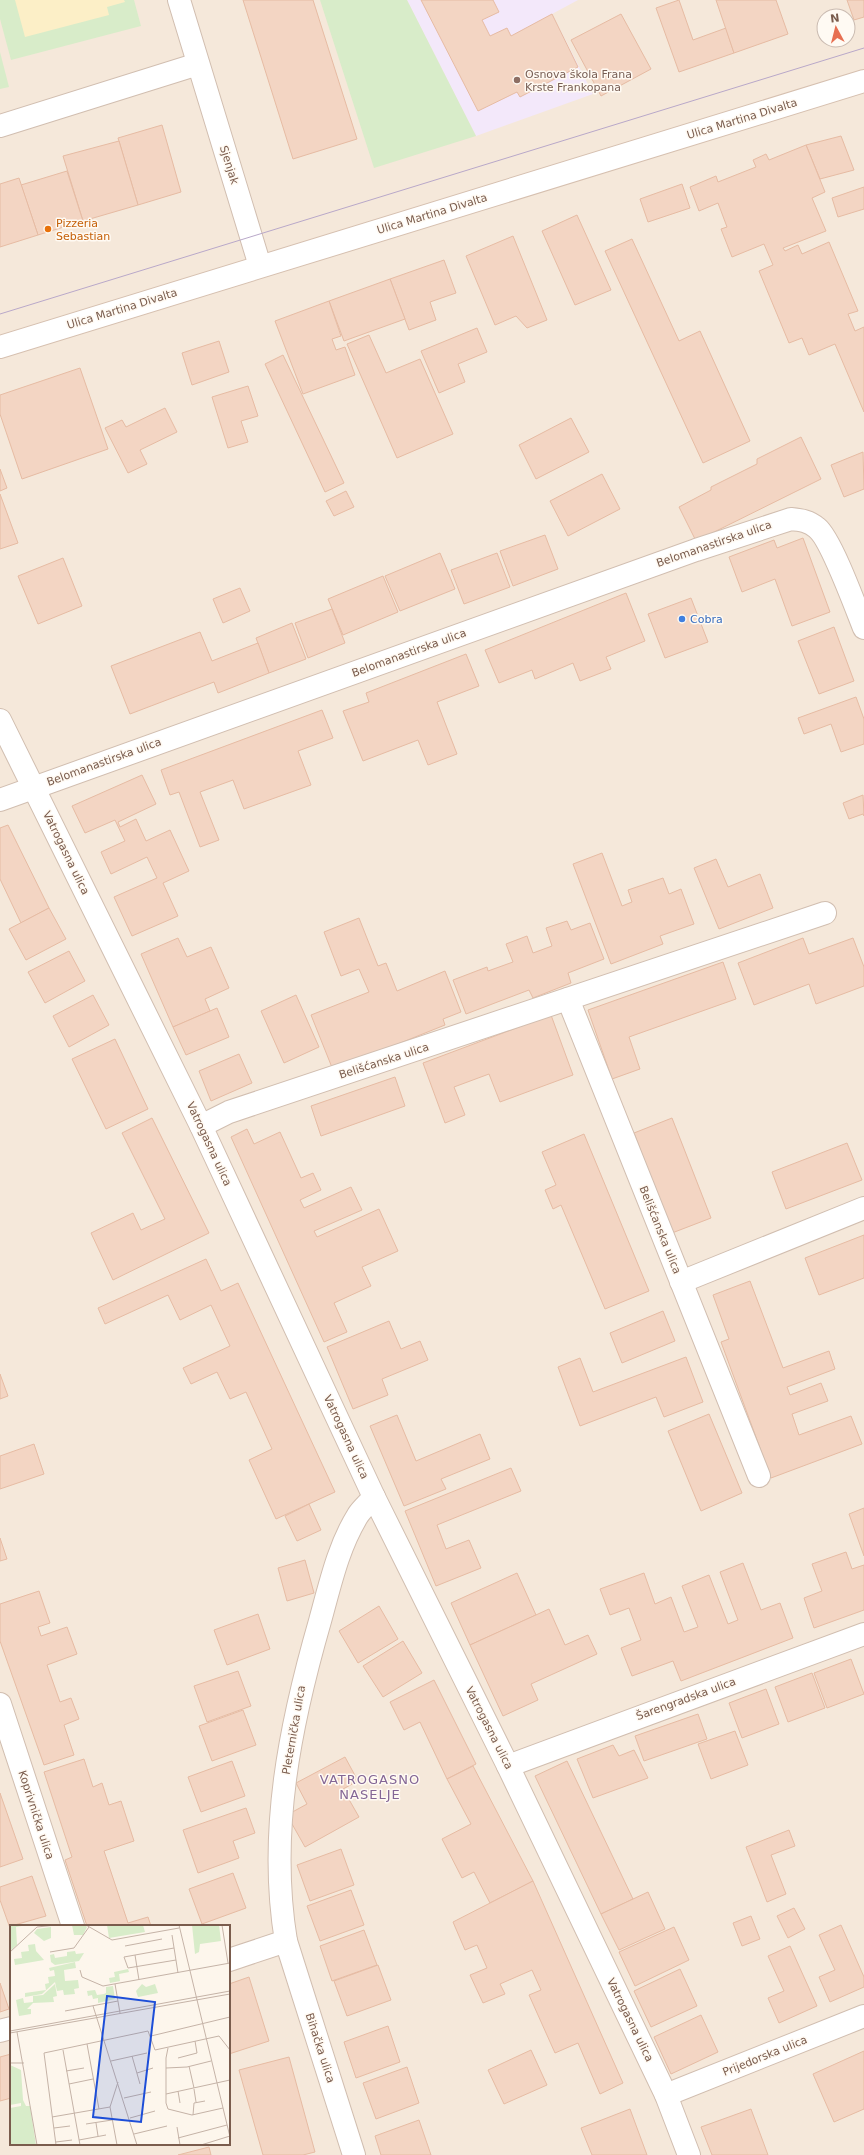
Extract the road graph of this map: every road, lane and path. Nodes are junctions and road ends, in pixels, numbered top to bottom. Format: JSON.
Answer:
{"nodes":[{"id":1,"x":179,"y":0,"type":"edge"},
{"id":2,"x":198,"y":64,"type":"junction"},
{"id":3,"x":864,"y":81,"type":"edge"},
{"id":4,"x":0,"y":126,"type":"edge"},
{"id":5,"x":260,"y":266,"type":"junction"},
{"id":6,"x":0,"y":347,"type":"edge"},
{"id":7,"x":859,"y":603,"type":"edge"},
{"id":8,"x":864,"y":628,"type":"edge"},
{"id":9,"x":0,"y":720,"type":"edge"},
{"id":10,"x":34,"y":787,"type":"junction"},
{"id":11,"x":0,"y":800,"type":"edge"},
{"id":12,"x":825,"y":913,"type":"dead end"},
{"id":13,"x":568,"y":999,"type":"junction"},
{"id":14,"x":201,"y":1126,"type":"junction"},
{"id":15,"x":864,"y":1208,"type":"edge"},
{"id":16,"x":681,"y":1282,"type":"junction"},
{"id":17,"x":759,"y":1476,"type":"dead end"},
{"id":18,"x":374,"y":1497,"type":"junction"},
{"id":19,"x":864,"y":1634,"type":"edge"},
{"id":20,"x":0,"y":1704,"type":"edge"},
{"id":21,"x":508,"y":1766,"type":"junction"},
{"id":22,"x":73,"y":1925,"type":"edge"},
{"id":23,"x":286,"y":1941,"type":"junction"},
{"id":24,"x":230,"y":1960,"type":"edge"},
{"id":25,"x":864,"y":2016,"type":"edge"},
{"id":26,"x":10,"y":2028,"type":"edge"},
{"id":27,"x":0,"y":2031,"type":"edge"},
{"id":28,"x":666,"y":2095,"type":"junction"},
{"id":29,"x":354,"y":2155,"type":"edge"},
{"id":30,"x":689,"y":2155,"type":"edge"}],
"edges":[{"from":1,"to":2,"type":"street","name":"Sjenjak"},
{"from":2,"to":4,"type":"street"},
{"from":2,"to":5,"type":"street","name":"Sjenjak"},
{"from":3,"to":5,"type":"street","name":"Ulica Martina Divalta"},
{"from":5,"to":6,"type":"street","name":"Ulica Martina Divalta"},
{"from":7,"to":8,"type":"street"},
{"from":7,"to":10,"type":"street","name":"Belomanastirska ulica"},
{"from":9,"to":10,"type":"street","name":"Vatrogasna ulica"},
{"from":10,"to":11,"type":"street","name":"Belomanastirska ulica"},
{"from":10,"to":14,"type":"street","name":"Vatrogasna ulica"},
{"from":12,"to":13,"type":"street","name":"Belišćanska ulica"},
{"from":13,"to":14,"type":"street","name":"Belišćanska ulica"},
{"from":13,"to":16,"type":"street","name":"Belišćanska ulica"},
{"from":14,"to":18,"type":"street","name":"Vatrogasna ulica"},
{"from":15,"to":16,"type":"street","name":"Belišćanska ulica"},
{"from":16,"to":17,"type":"street","name":"Belišćanska ulica"},
{"from":18,"to":21,"type":"street","name":"Vatrogasna ulica"},
{"from":18,"to":23,"type":"street","name":"Pleternička ulica"},
{"from":19,"to":21,"type":"street","name":"Šarengradska ulica"},
{"from":20,"to":22,"type":"street","name":"Koprivnička ulica"},
{"from":21,"to":28,"type":"street","name":"Vatrogasna ulica"},
{"from":23,"to":24,"type":"street"},
{"from":23,"to":29,"type":"street","name":"Bihačka ulica"},
{"from":25,"to":28,"type":"street","name":"Prijedorska ulica"},
{"from":26,"to":27,"type":"street"},
{"from":28,"to":30,"type":"street","name":"Vatrogasna ulica"}]}
